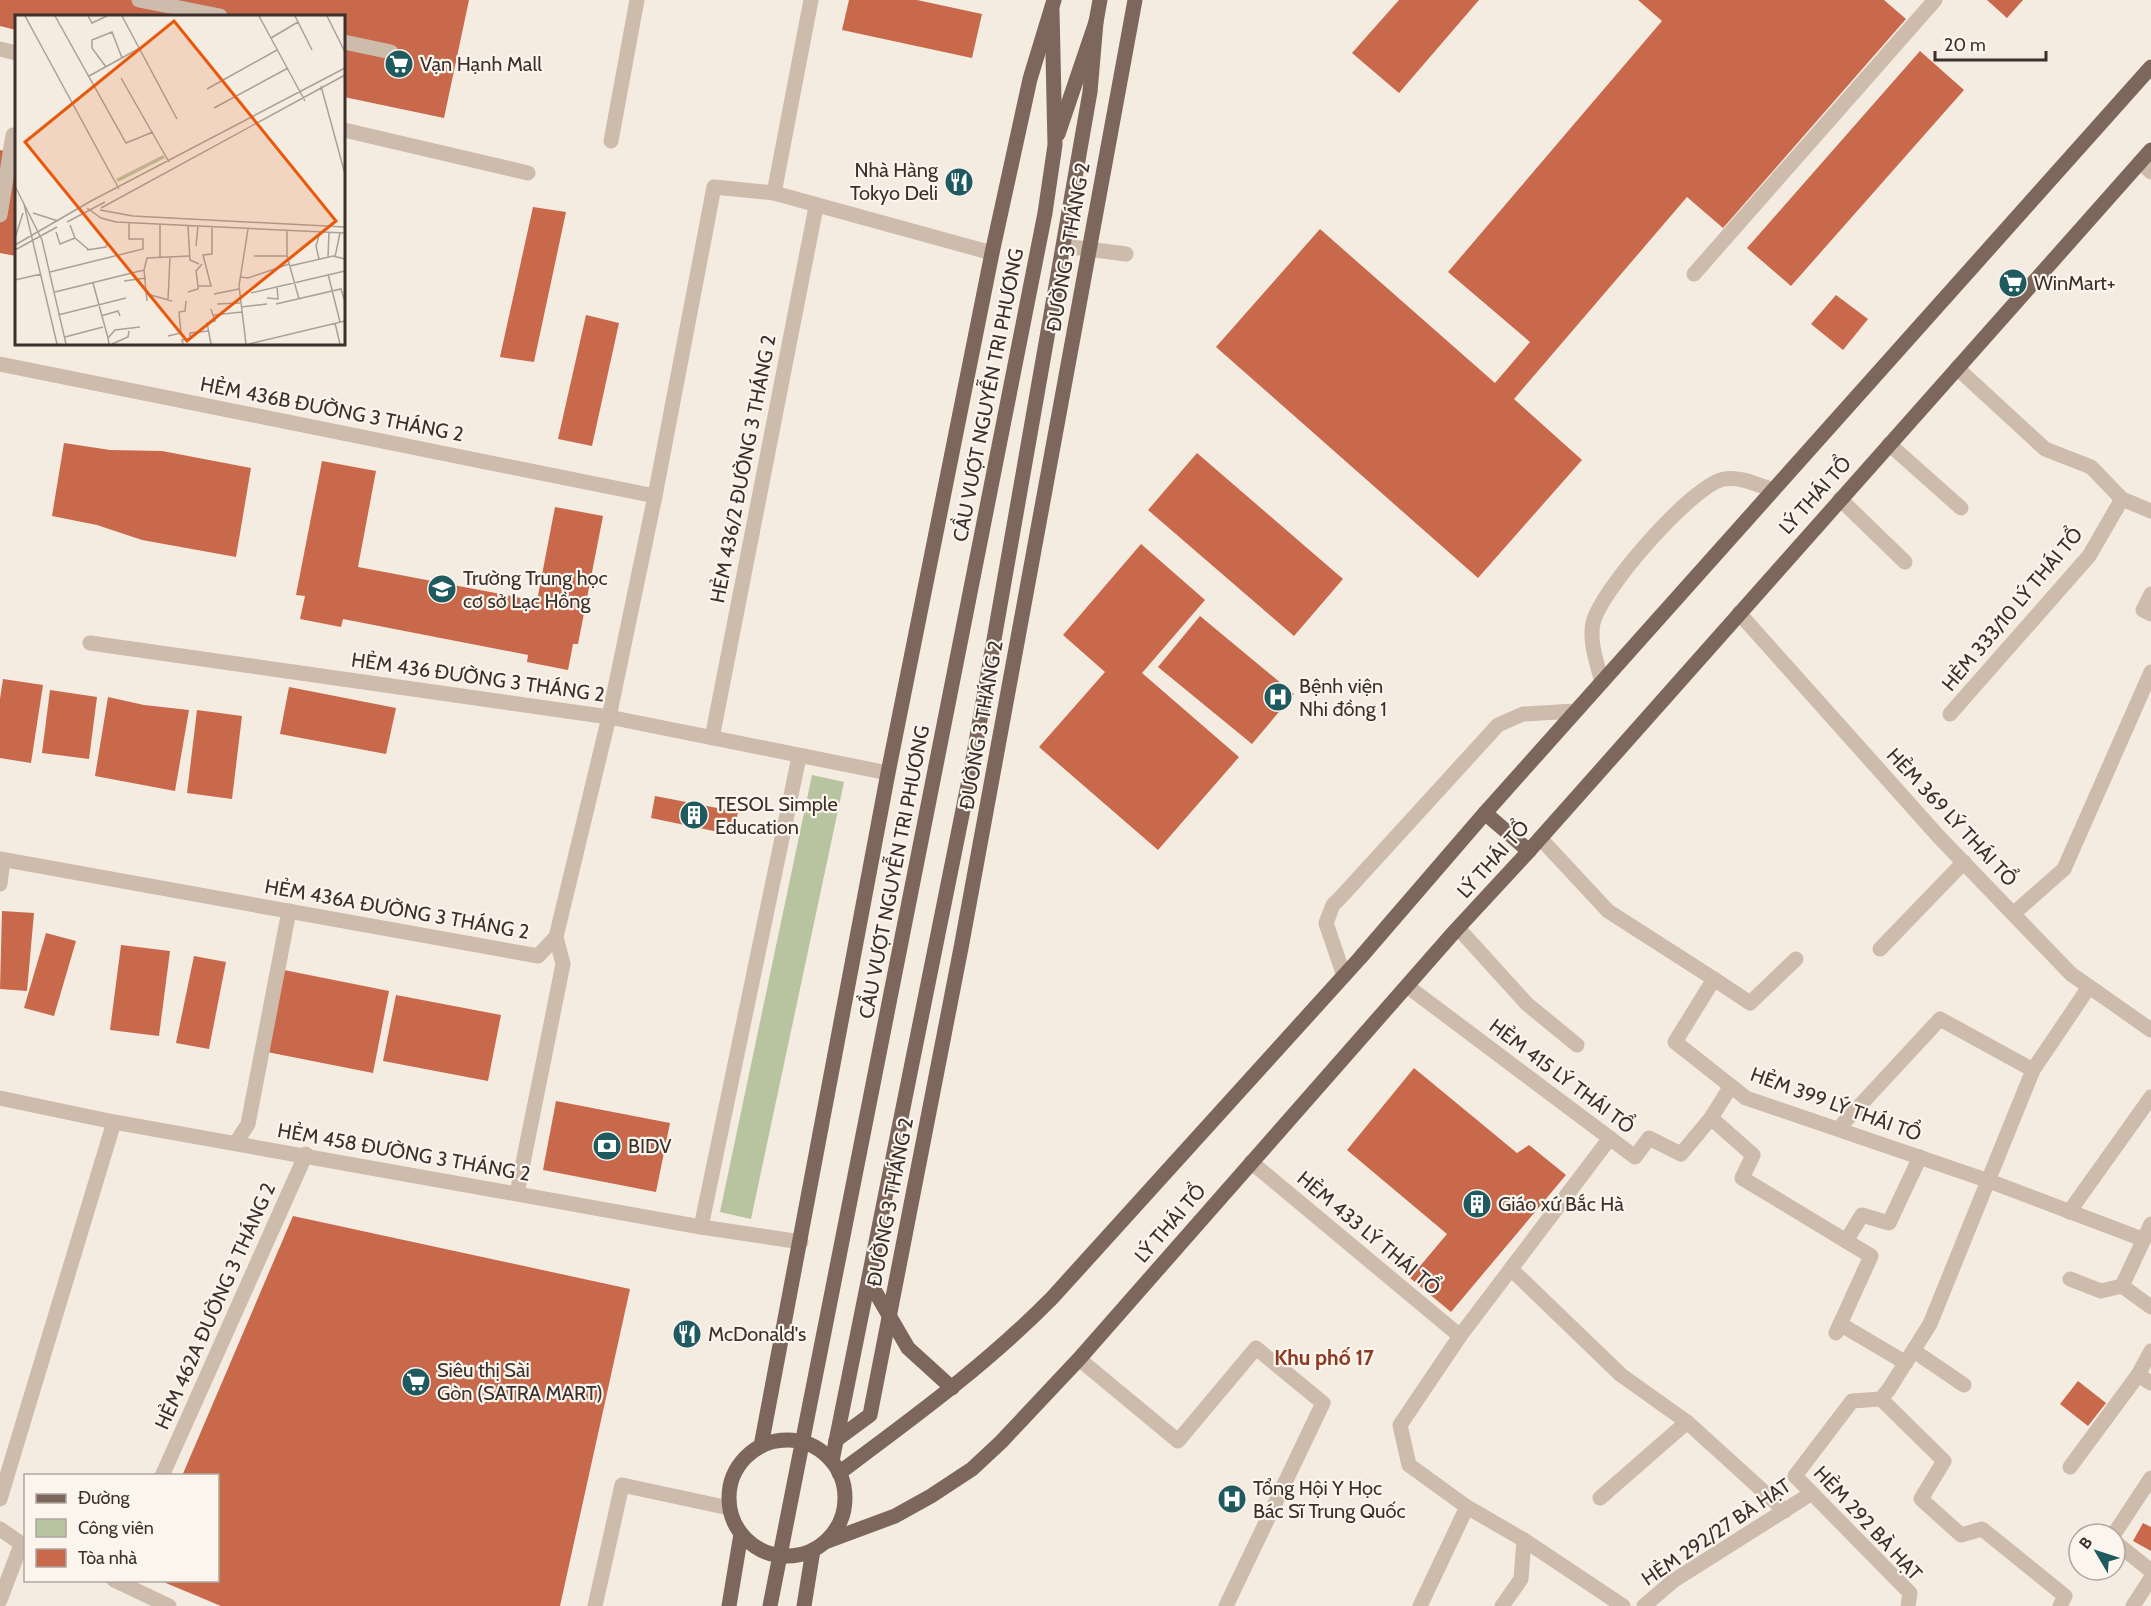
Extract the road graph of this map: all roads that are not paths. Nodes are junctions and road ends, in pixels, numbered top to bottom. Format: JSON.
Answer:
{"nodes":[{"id":1,"x":139,"y":0,"type":"edge"},
{"id":2,"x":637,"y":0,"type":"edge"},
{"id":3,"x":811,"y":0,"type":"edge"},
{"id":4,"x":1100,"y":0,"type":"edge"},
{"id":5,"x":1135,"y":0,"type":"edge"},
{"id":6,"x":1935,"y":0,"type":"edge"},
{"id":7,"x":1053,"y":5,"type":"edge"},
{"id":8,"x":215,"y":15,"type":"edge"},
{"id":9,"x":1096,"y":22,"type":"junction"},
{"id":10,"x":345,"y":42,"type":"edge"},
{"id":11,"x":0,"y":49,"type":"edge"},
{"id":12,"x":391,"y":51,"type":"dead end"},
{"id":13,"x":15,"y":53,"type":"edge"},
{"id":14,"x":2151,"y":67,"type":"edge"},
{"id":15,"x":345,"y":130,"type":"edge"},
{"id":16,"x":10,"y":134,"type":"edge"},
{"id":17,"x":611,"y":141,"type":"dead end"},
{"id":18,"x":1055,"y":145,"type":"junction"},
{"id":19,"x":2151,"y":150,"type":"edge"},
{"id":20,"x":2146,"y":167,"type":"edge"},
{"id":21,"x":528,"y":173,"type":"dead end"},
{"id":22,"x":774,"y":193,"type":"junction"},
{"id":23,"x":816,"y":207,"type":"junction"},
{"id":24,"x":0,"y":215,"type":"edge"},
{"id":25,"x":1064,"y":246,"type":"junction"},
{"id":26,"x":1089,"y":250,"type":"junction"},
{"id":27,"x":992,"y":254,"type":"junction"},
{"id":28,"x":1126,"y":254,"type":"dead end"},
{"id":29,"x":1694,"y":274,"type":"dead end"},
{"id":30,"x":0,"y":364,"type":"edge"},
{"id":31,"x":1957,"y":368,"type":"junction"},
{"id":32,"x":1889,"y":444,"type":"junction"},
{"id":33,"x":1773,"y":490,"type":"junction"},
{"id":34,"x":655,"y":496,"type":"junction"},
{"id":35,"x":1840,"y":499,"type":"junction"},
{"id":36,"x":2122,"y":499,"type":"junction"},
{"id":37,"x":1960,"y":508,"type":"dead end"},
{"id":38,"x":2151,"y":511,"type":"edge"},
{"id":39,"x":1905,"y":562,"type":"dead end"},
{"id":40,"x":2151,"y":594,"type":"edge"},
{"id":41,"x":1000,"y":605,"type":"junction"},
{"id":42,"x":1023,"y":609,"type":"junction"},
{"id":43,"x":1739,"y":613,"type":"junction"},
{"id":44,"x":2151,"y":614,"type":"edge"},
{"id":45,"x":90,"y":643,"type":"dead end"},
{"id":46,"x":2151,"y":672,"type":"edge"},
{"id":47,"x":1602,"y":682,"type":"junction"},
{"id":48,"x":1576,"y":711,"type":"junction"},
{"id":49,"x":1950,"y":714,"type":"dead end"},
{"id":50,"x":609,"y":717,"type":"junction"},
{"id":51,"x":712,"y":738,"type":"junction"},
{"id":52,"x":800,"y":757,"type":"junction"},
{"id":53,"x":972,"y":765,"type":"junction"},
{"id":54,"x":994,"y":768,"type":"junction"},
{"id":55,"x":888,"y":773,"type":"junction"},
{"id":56,"x":1485,"y":813,"type":"junction"},
{"id":57,"x":1540,"y":838,"type":"junction"},
{"id":58,"x":1529,"y":850,"type":"junction"},
{"id":59,"x":2,"y":859,"type":"edge"},
{"id":60,"x":1964,"y":862,"type":"junction"},
{"id":61,"x":0,"y":884,"type":"edge"},
{"id":62,"x":289,"y":911,"type":"junction"},
{"id":63,"x":2013,"y":914,"type":"junction"},
{"id":64,"x":1458,"y":928,"type":"junction"},
{"id":65,"x":556,"y":937,"type":"junction"},
{"id":66,"x":938,"y":945,"type":"junction"},
{"id":67,"x":961,"y":948,"type":"junction"},
{"id":68,"x":1880,"y":949,"type":"dead end"},
{"id":69,"x":1796,"y":959,"type":"dead end"},
{"id":70,"x":1344,"y":976,"type":"junction"},
{"id":71,"x":1714,"y":979,"type":"junction"},
{"id":72,"x":1407,"y":986,"type":"junction"},
{"id":73,"x":2089,"y":987,"type":"junction"},
{"id":74,"x":2151,"y":1030,"type":"edge"},
{"id":75,"x":1577,"y":1045,"type":"dead end"},
{"id":76,"x":2033,"y":1070,"type":"junction"},
{"id":77,"x":1731,"y":1086,"type":"junction"},
{"id":78,"x":2151,"y":1097,"type":"edge"},
{"id":79,"x":0,"y":1098,"type":"edge"},
{"id":80,"x":1711,"y":1118,"type":"junction"},
{"id":81,"x":114,"y":1122,"type":"junction"},
{"id":82,"x":1838,"y":1129,"type":"junction"},
{"id":83,"x":1610,"y":1138,"type":"junction"},
{"id":84,"x":236,"y":1143,"type":"junction"},
{"id":85,"x":306,"y":1154,"type":"junction"},
{"id":86,"x":1920,"y":1157,"type":"junction"},
{"id":87,"x":1251,"y":1162,"type":"junction"},
{"id":88,"x":1989,"y":1181,"type":"junction"},
{"id":89,"x":517,"y":1193,"type":"junction"},
{"id":90,"x":2069,"y":1212,"type":"junction"},
{"id":91,"x":2151,"y":1224,"type":"edge"},
{"id":92,"x":701,"y":1227,"type":"junction"},
{"id":93,"x":2142,"y":1239,"type":"junction"},
{"id":94,"x":1846,"y":1241,"type":"junction"},
{"id":95,"x":801,"y":1242,"type":"junction"},
{"id":96,"x":1511,"y":1269,"type":"junction"},
{"id":97,"x":2070,"y":1280,"type":"dead end"},
{"id":98,"x":869,"y":1281,"type":"junction"},
{"id":99,"x":2122,"y":1286,"type":"junction"},
{"id":100,"x":2151,"y":1306,"type":"edge"},
{"id":101,"x":889,"y":1316,"type":"junction"},
{"id":102,"x":1460,"y":1336,"type":"junction"},
{"id":103,"x":2151,"y":1351,"type":"edge"},
{"id":104,"x":1910,"y":1357,"type":"junction"},
{"id":105,"x":1079,"y":1359,"type":"junction"},
{"id":106,"x":2144,"y":1379,"type":"edge"},
{"id":107,"x":1964,"y":1385,"type":"dead end"},
{"id":108,"x":952,"y":1388,"type":"junction"},
{"id":109,"x":1881,"y":1399,"type":"junction"},
{"id":110,"x":1687,"y":1422,"type":"junction"},
{"id":111,"x":836,"y":1440,"type":"junction"},
{"id":112,"x":761,"y":1446,"type":"junction"},
{"id":113,"x":836,"y":1467,"type":"junction"},
{"id":114,"x":2070,"y":1467,"type":"dead end"},
{"id":115,"x":163,"y":1474,"type":"edge"},
{"id":116,"x":2151,"y":1478,"type":"edge"},
{"id":117,"x":1812,"y":1493,"type":"junction"},
{"id":118,"x":1600,"y":1498,"type":"dead end"},
{"id":119,"x":0,"y":1499,"type":"edge"},
{"id":120,"x":1467,"y":1507,"type":"junction"},
{"id":121,"x":729,"y":1508,"type":"junction"},
{"id":122,"x":1785,"y":1511,"type":"junction"},
{"id":123,"x":2122,"y":1522,"type":"edge"},
{"id":124,"x":0,"y":1529,"type":"edge"},
{"id":125,"x":741,"y":1534,"type":"junction"},
{"id":126,"x":1524,"y":1540,"type":"junction"},
{"id":127,"x":23,"y":1546,"type":"edge"},
{"id":128,"x":819,"y":1546,"type":"junction"},
{"id":129,"x":2127,"y":1552,"type":"edge"},
{"id":130,"x":2151,"y":1571,"type":"edge"},
{"id":131,"x":2151,"y":1578,"type":"edge"},
{"id":132,"x":117,"y":1582,"type":"edge"},
{"id":133,"x":0,"y":1599,"type":"edge"},
{"id":134,"x":169,"y":1606,"type":"edge"},
{"id":135,"x":595,"y":1606,"type":"edge"},
{"id":136,"x":729,"y":1606,"type":"edge"},
{"id":137,"x":770,"y":1606,"type":"edge"},
{"id":138,"x":804,"y":1606,"type":"edge"},
{"id":139,"x":1226,"y":1606,"type":"edge"},
{"id":140,"x":1420,"y":1606,"type":"edge"},
{"id":141,"x":1502,"y":1606,"type":"edge"},
{"id":142,"x":1623,"y":1606,"type":"edge"},
{"id":143,"x":1644,"y":1606,"type":"edge"},
{"id":144,"x":1908,"y":1606,"type":"edge"},
{"id":145,"x":2060,"y":1606,"type":"edge"},
{"id":146,"x":2133,"y":1606,"type":"edge"}],
"edges":[{"from":1,"to":8,"type":"street"},
{"from":2,"to":17,"type":"street"},
{"from":3,"to":22,"type":"street"},
{"from":4,"to":9,"type":"main road","name":"ĐƯỜNG 3 THÁNG 2"},
{"from":5,"to":26,"type":"main road","name":"ĐƯỜNG 3 THÁNG 2"},
{"from":6,"to":29,"type":"street"},
{"from":7,"to":18,"type":"main road","name":"ĐƯỜNG 3 THÁNG 2"},
{"from":7,"to":27,"type":"main road","name":"ĐƯỜNG 3 THÁNG 2"},
{"from":9,"to":18,"type":"main road","name":"ĐƯỜNG 3 THÁNG 2"},
{"from":9,"to":25,"type":"main road","name":"ĐƯỜNG 3 THÁNG 2"},
{"from":10,"to":12,"type":"street"},
{"from":11,"to":13,"type":"street"},
{"from":14,"to":33,"type":"main road","name":"LÝ THÁI TỔ"},
{"from":15,"to":21,"type":"street"},
{"from":16,"to":24,"type":"street"},
{"from":18,"to":137,"type":"main road","name":"CẦU VƯỢT NGUYỄN TRI PHƯƠNG"},
{"from":19,"to":20,"type":"main road","name":"LÝ THÁI TỔ"},
{"from":20,"to":31,"type":"main road","name":"LÝ THÁI TỔ"},
{"from":22,"to":23,"type":"street"},
{"from":22,"to":34,"type":"street"},
{"from":23,"to":27,"type":"street"},
{"from":23,"to":51,"type":"street","name":"HẺM 436/2 ĐƯỜNG 3 THÁNG 2"},
{"from":25,"to":26,"type":"street"},
{"from":25,"to":41,"type":"main road","name":"ĐƯỜNG 3 THÁNG 2"},
{"from":26,"to":28,"type":"street"},
{"from":26,"to":42,"type":"main road","name":"ĐƯỜNG 3 THÁNG 2"},
{"from":27,"to":55,"type":"main road","name":"ĐƯỜNG 3 THÁNG 2"},
{"from":30,"to":34,"type":"street","name":"HẺM 436B ĐƯỜNG 3 THÁNG 2"},
{"from":31,"to":32,"type":"main road","name":"LÝ THÁI TỔ"},
{"from":31,"to":36,"type":"street"},
{"from":32,"to":35,"type":"main road","name":"LÝ THÁI TỔ"},
{"from":32,"to":37,"type":"street"},
{"from":33,"to":47,"type":"main road","name":"LÝ THÁI TỔ"},
{"from":33,"to":47,"type":"street"},
{"from":34,"to":50,"type":"street"},
{"from":35,"to":39,"type":"street"},
{"from":35,"to":43,"type":"main road","name":"LÝ THÁI TỔ"},
{"from":36,"to":38,"type":"street"},
{"from":36,"to":49,"type":"street","name":"HẺM 333/10 LÝ THÁI TỔ"},
{"from":40,"to":44,"type":"street"},
{"from":41,"to":42,"type":"main road"},
{"from":41,"to":53,"type":"main road","name":"ĐƯỜNG 3 THÁNG 2"},
{"from":42,"to":54,"type":"main road","name":"ĐƯỜNG 3 THÁNG 2"},
{"from":43,"to":57,"type":"main road","name":"LÝ THÁI TỔ"},
{"from":43,"to":60,"type":"street","name":"HẺM 369 LÝ THÁI TỔ"},
{"from":45,"to":50,"type":"street","name":"HẺM 436 ĐƯỜNG 3 THÁNG 2"},
{"from":46,"to":63,"type":"street"},
{"from":47,"to":48,"type":"main road","name":"LÝ THÁI TỔ"},
{"from":48,"to":56,"type":"main road","name":"LÝ THÁI TỔ"},
{"from":48,"to":70,"type":"street"},
{"from":50,"to":51,"type":"street","name":"HẺM 436 ĐƯỜNG 3 THÁNG 2"},
{"from":50,"to":65,"type":"street","name":"HẺM 436A ĐƯỜNG 3 THÁNG 2"},
{"from":51,"to":52,"type":"street","name":"HẺM 436 ĐƯỜNG 3 THÁNG 2"},
{"from":52,"to":55,"type":"street","name":"HẺM 436 ĐƯỜNG 3 THÁNG 2"},
{"from":52,"to":92,"type":"street"},
{"from":53,"to":54,"type":"main road"},
{"from":53,"to":66,"type":"main road","name":"ĐƯỜNG 3 THÁNG 2"},
{"from":54,"to":67,"type":"main road","name":"ĐƯỜNG 3 THÁNG 2"},
{"from":55,"to":95,"type":"main road","name":"ĐƯỜNG 3 THÁNG 2"},
{"from":56,"to":58,"type":"main road"},
{"from":56,"to":70,"type":"main road","name":"LÝ THÁI TỔ"},
{"from":57,"to":58,"type":"main road","name":"LÝ THÁI TỔ"},
{"from":57,"to":71,"type":"street"},
{"from":58,"to":64,"type":"main road","name":"LÝ THÁI TỔ"},
{"from":59,"to":61,"type":"street"},
{"from":59,"to":62,"type":"street","name":"HẺM 436A ĐƯỜNG 3 THÁNG 2"},
{"from":60,"to":63,"type":"street","name":"HẺM 369 LÝ THÁI TỔ"},
{"from":60,"to":68,"type":"street"},
{"from":62,"to":65,"type":"street","name":"HẺM 436A ĐƯỜNG 3 THÁNG 2"},
{"from":62,"to":84,"type":"street"},
{"from":63,"to":73,"type":"street","name":"HẺM 369 LÝ THÁI TỔ"},
{"from":64,"to":72,"type":"main road","name":"LÝ THÁI TỔ"},
{"from":64,"to":75,"type":"street"},
{"from":65,"to":89,"type":"street"},
{"from":66,"to":67,"type":"main road"},
{"from":66,"to":98,"type":"main road","name":"ĐƯỜNG 3 THÁNG 2"},
{"from":67,"to":101,"type":"main road","name":"ĐƯỜNG 3 THÁNG 2"},
{"from":69,"to":71,"type":"street"},
{"from":70,"to":108,"type":"main road","name":"LÝ THÁI TỔ"},
{"from":71,"to":77,"type":"street","name":"HẺM 399 LÝ THÁI TỔ"},
{"from":72,"to":83,"type":"street","name":"HẺM 415 LÝ THÁI TỔ"},
{"from":72,"to":87,"type":"main road","name":"LÝ THÁI TỔ"},
{"from":73,"to":74,"type":"street","name":"HẺM 369 LÝ THÁI TỔ"},
{"from":73,"to":76,"type":"street"},
{"from":76,"to":82,"type":"street"},
{"from":76,"to":88,"type":"street"},
{"from":77,"to":80,"type":"street"},
{"from":77,"to":82,"type":"street","name":"HẺM 399 LÝ THÁI TỔ"},
{"from":78,"to":90,"type":"street"},
{"from":79,"to":81,"type":"street","name":"HẺM 458 ĐƯỜNG 3 THÁNG 2"},
{"from":80,"to":83,"type":"street","name":"HẺM 415 LÝ THÁI TỔ"},
{"from":80,"to":94,"type":"street"},
{"from":81,"to":84,"type":"street","name":"HẺM 458 ĐƯỜNG 3 THÁNG 2"},
{"from":81,"to":119,"type":"street"},
{"from":82,"to":86,"type":"street","name":"HẺM 399 LÝ THÁI TỔ"},
{"from":83,"to":96,"type":"street"},
{"from":84,"to":85,"type":"street","name":"HẺM 458 ĐƯỜNG 3 THÁNG 2"},
{"from":85,"to":89,"type":"street","name":"HẺM 458 ĐƯỜNG 3 THÁNG 2"},
{"from":85,"to":115,"type":"street","name":"HẺM 462A ĐƯỜNG 3 THÁNG 2"},
{"from":86,"to":88,"type":"street","name":"HẺM 399 LÝ THÁI TỔ"},
{"from":86,"to":94,"type":"street"},
{"from":87,"to":102,"type":"street","name":"HẺM 433 LÝ THÁI TỔ"},
{"from":87,"to":105,"type":"main road","name":"LÝ THÁI TỔ"},
{"from":88,"to":90,"type":"street","name":"HẺM 399 LÝ THÁI TỔ"},
{"from":88,"to":104,"type":"street"},
{"from":89,"to":92,"type":"street","name":"HẺM 458 ĐƯỜNG 3 THÁNG 2"},
{"from":90,"to":93,"type":"street","name":"HẺM 399 LÝ THÁI TỔ"},
{"from":91,"to":93,"type":"street"},
{"from":92,"to":95,"type":"street","name":"HẺM 458 ĐƯỜNG 3 THÁNG 2"},
{"from":93,"to":99,"type":"street"},
{"from":94,"to":104,"type":"street"},
{"from":95,"to":112,"type":"main road","name":"ĐƯỜNG 3 THÁNG 2"},
{"from":96,"to":102,"type":"street"},
{"from":96,"to":110,"type":"street"},
{"from":97,"to":99,"type":"street"},
{"from":98,"to":101,"type":"main road"},
{"from":98,"to":111,"type":"main road","name":"ĐƯỜNG 3 THÁNG 2"},
{"from":99,"to":100,"type":"street"},
{"from":101,"to":108,"type":"main road"},
{"from":101,"to":111,"type":"main road","name":"ĐƯỜNG 3 THÁNG 2"},
{"from":102,"to":120,"type":"street"},
{"from":103,"to":106,"type":"street"},
{"from":104,"to":107,"type":"street"},
{"from":104,"to":109,"type":"street"},
{"from":105,"to":128,"type":"main road","name":"LÝ THÁI TỔ"},
{"from":105,"to":139,"type":"street"},
{"from":106,"to":114,"type":"street"},
{"from":108,"to":113,"type":"main road","name":"LÝ THÁI TỔ"},
{"from":109,"to":117,"type":"street","name":"HẺM 292 BÀ HẠT"},
{"from":109,"to":145,"type":"street"},
{"from":110,"to":118,"type":"street"},
{"from":110,"to":122,"type":"street"},
{"from":111,"to":113,"type":"main road","name":"ĐƯỜNG 3 THÁNG 2"},
{"from":112,"to":113,"type":"main road"},
{"from":112,"to":121,"type":"main road"},
{"from":113,"to":128,"type":"main road"},
{"from":116,"to":123,"type":"street"},
{"from":117,"to":122,"type":"street","name":"HẺM 292/27 BÀ HẠT"},
{"from":117,"to":144,"type":"street","name":"HẺM 292 BÀ HẠT"},
{"from":120,"to":126,"type":"street"},
{"from":120,"to":140,"type":"street"},
{"from":121,"to":125,"type":"main road"},
{"from":121,"to":135,"type":"street"},
{"from":122,"to":143,"type":"street","name":"HẺM 292/27 BÀ HẠT"},
{"from":124,"to":127,"type":"street"},
{"from":125,"to":128,"type":"main road"},
{"from":125,"to":136,"type":"main road"},
{"from":126,"to":141,"type":"street"},
{"from":126,"to":142,"type":"street"},
{"from":127,"to":133,"type":"street"},
{"from":128,"to":138,"type":"main road"},
{"from":129,"to":130,"type":"street"},
{"from":131,"to":146,"type":"street"},
{"from":132,"to":134,"type":"street"}]}
